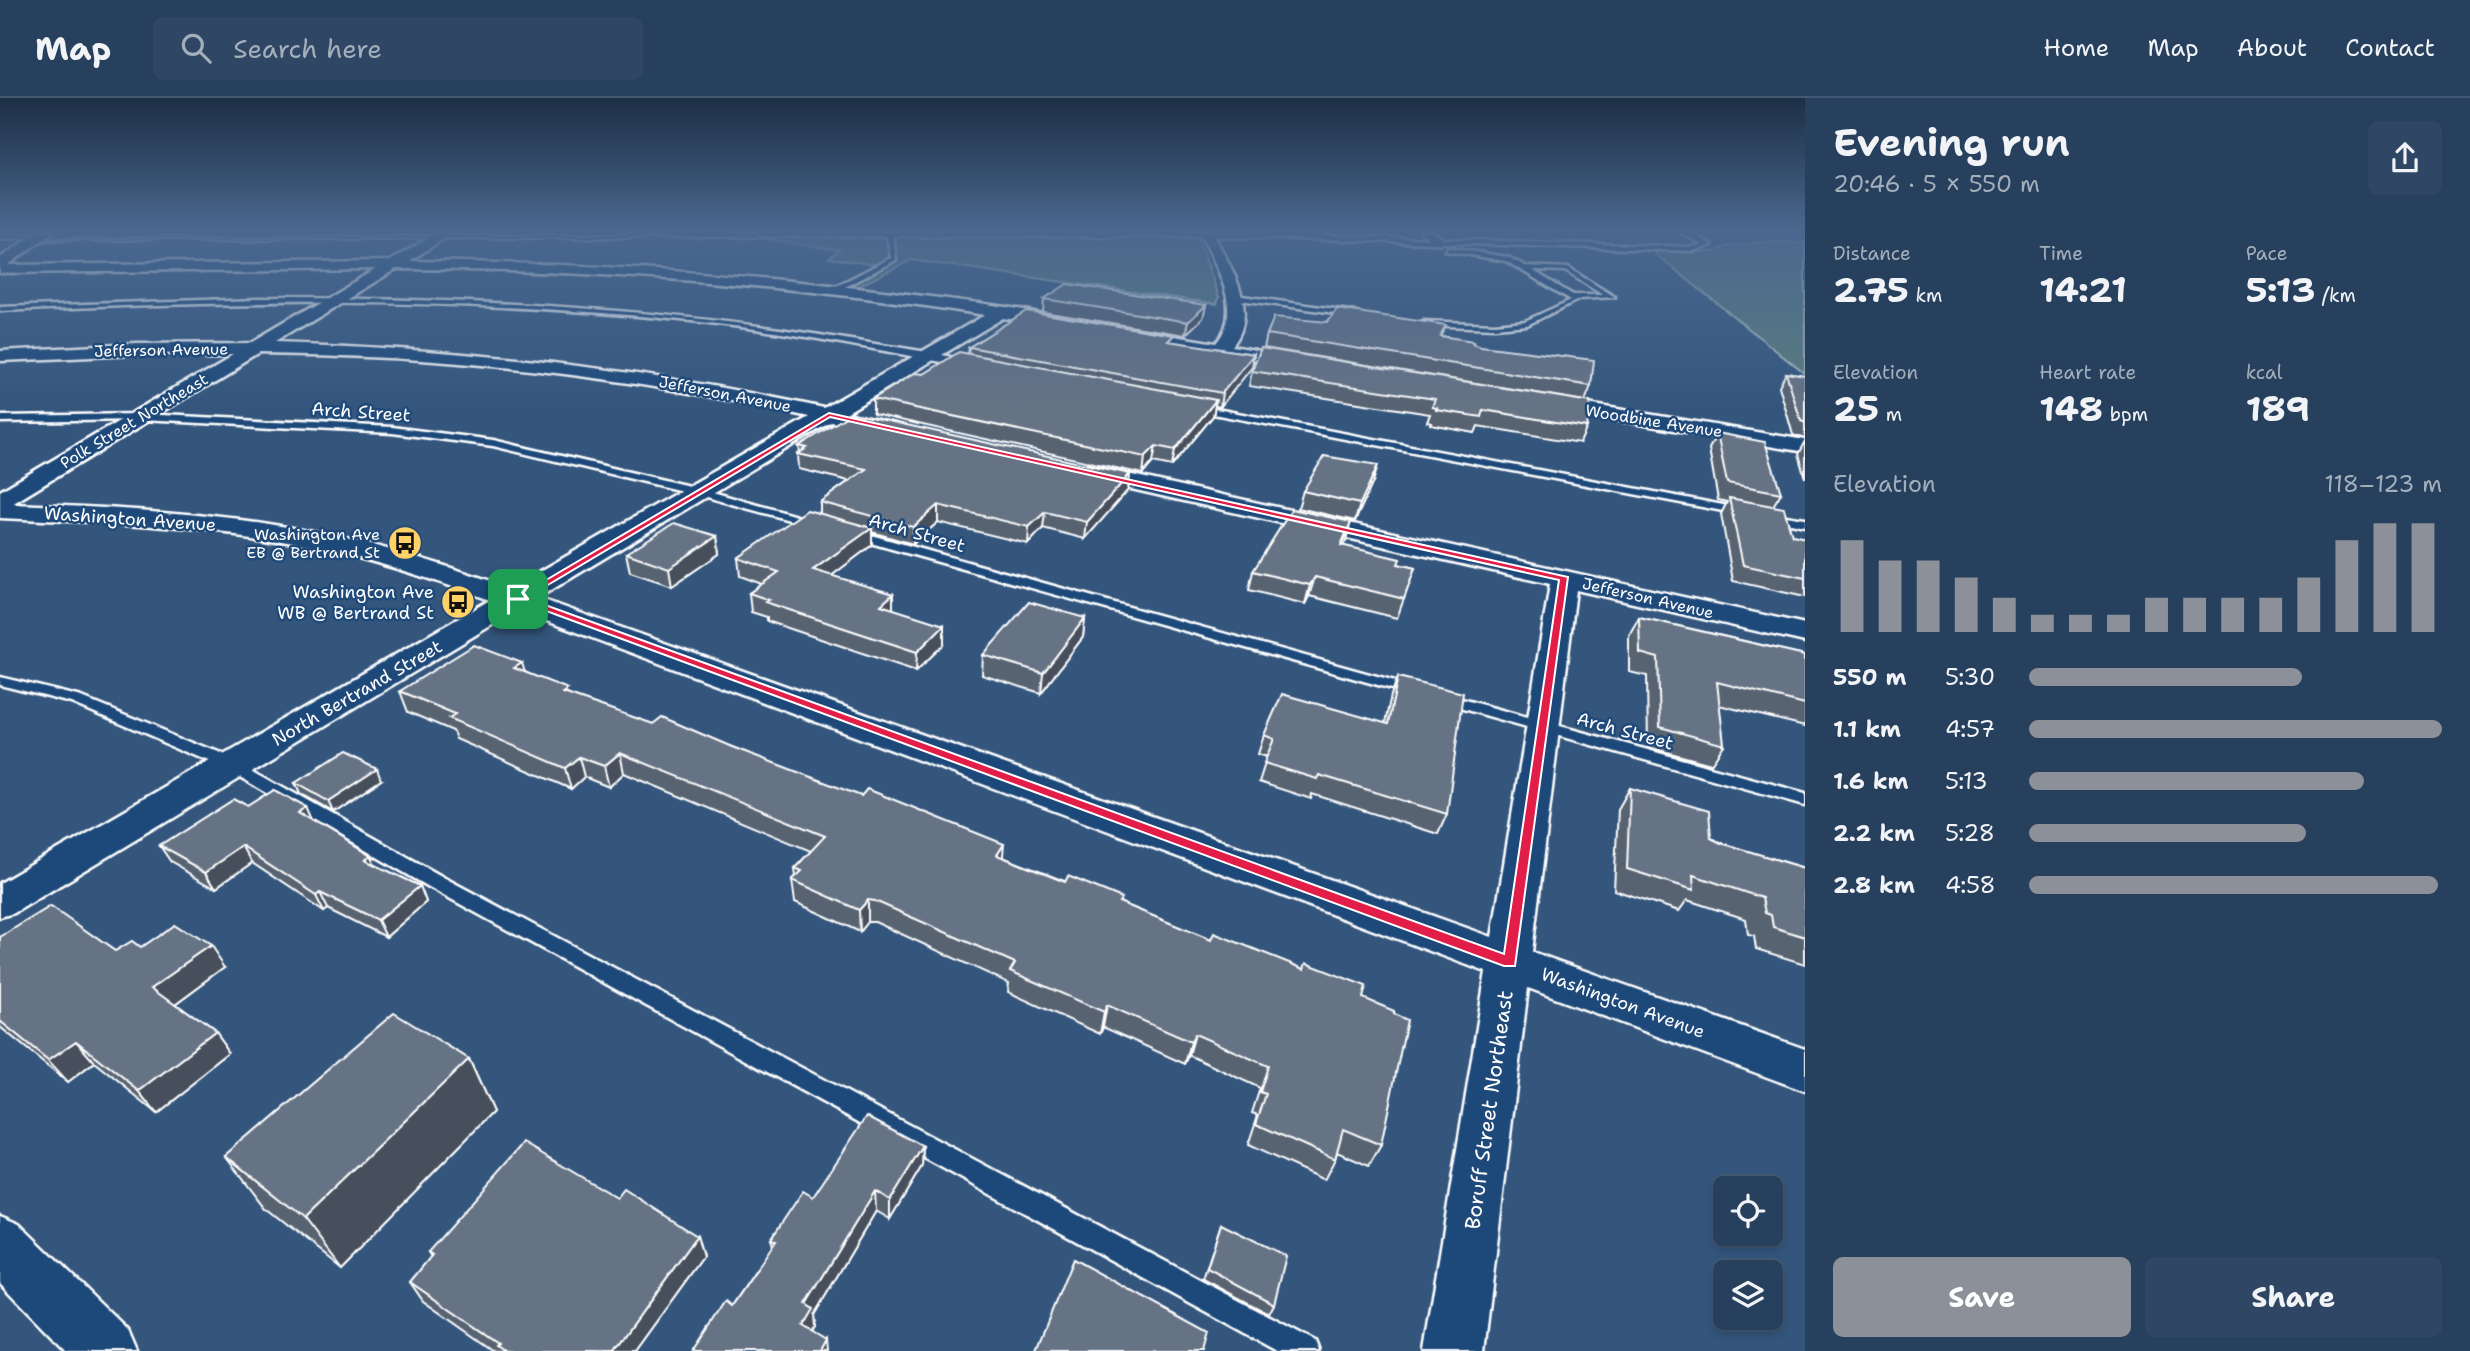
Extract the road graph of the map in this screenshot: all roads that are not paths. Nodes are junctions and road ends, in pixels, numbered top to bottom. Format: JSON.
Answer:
{"nodes":[{"id":1,"x":353,"y":290,"type":"edge"},
{"id":2,"x":848,"y":290,"type":"edge"},
{"id":3,"x":1232,"y":290,"type":"edge"},
{"id":4,"x":1560,"y":290,"type":"edge"},
{"id":5,"x":1599,"y":290,"type":"edge"},
{"id":6,"x":1571,"y":297,"type":"junction"},
{"id":7,"x":1235,"y":298,"type":"junction"},
{"id":8,"x":339,"y":299,"type":"junction"},
{"id":9,"x":0,"y":309,"type":"edge"},
{"id":10,"x":1002,"y":312,"type":"junction"},
{"id":11,"x":1373,"y":316,"type":"edge"},
{"id":12,"x":1412,"y":321,"type":"edge"},
{"id":13,"x":1084,"y":326,"type":"edge"},
{"id":14,"x":1111,"y":331,"type":"edge"},
{"id":15,"x":254,"y":349,"type":"junction"},
{"id":16,"x":1220,"y":349,"type":"junction"},
{"id":17,"x":0,"y":356,"type":"edge"},
{"id":18,"x":931,"y":357,"type":"junction"},
{"id":19,"x":971,"y":365,"type":"edge"},
{"id":20,"x":1315,"y":365,"type":"edge"},
{"id":21,"x":1533,"y":401,"type":"edge"},
{"id":22,"x":1187,"y":406,"type":"edge"},
{"id":23,"x":829,"y":415,"type":"junction"},
{"id":24,"x":143,"y":417,"type":"junction"},
{"id":25,"x":0,"y":419,"type":"edge"},
{"id":26,"x":911,"y":433,"type":"edge"},
{"id":27,"x":1805,"y":446,"type":"edge"},
{"id":28,"x":1061,"y":466,"type":"edge"},
{"id":29,"x":698,"y":491,"type":"junction"},
{"id":30,"x":0,"y":501,"type":"edge"},
{"id":31,"x":0,"y":511,"type":"edge"},
{"id":32,"x":1805,"y":523,"type":"edge"},
{"id":33,"x":828,"y":527,"type":"edge"},
{"id":34,"x":842,"y":530,"type":"edge"},
{"id":35,"x":1564,"y":579,"type":"junction"},
{"id":36,"x":518,"y":599,"type":"junction"},
{"id":37,"x":1805,"y":633,"type":"edge"},
{"id":38,"x":0,"y":681,"type":"edge"},
{"id":39,"x":1542,"y":726,"type":"junction"},
{"id":40,"x":232,"y":765,"type":"junction"},
{"id":41,"x":1805,"y":799,"type":"edge"},
{"id":42,"x":0,"y":902,"type":"edge"},
{"id":43,"x":1510,"y":962,"type":"junction"},
{"id":44,"x":1805,"y":1070,"type":"edge"},
{"id":45,"x":0,"y":1243,"type":"edge"},
{"id":46,"x":107,"y":1351,"type":"edge"},
{"id":47,"x":1305,"y":1351,"type":"edge"},
{"id":48,"x":1454,"y":1351,"type":"edge"}],
"edges":[{"from":1,"to":8,"type":"street","name":"Polk Street Northeast"},
{"from":2,"to":10,"type":"street"},
{"from":3,"to":7,"type":"street"},
{"from":4,"to":6,"type":"lane"},
{"from":5,"to":6,"type":"lane"},
{"from":6,"to":12,"type":"lane"},
{"from":7,"to":11,"type":"lane"},
{"from":7,"to":16,"type":"street"},
{"from":8,"to":9,"type":"lane"},
{"from":8,"to":15,"type":"street","name":"Polk Street Northeast"},
{"from":8,"to":18,"type":"lane"},
{"from":10,"to":13,"type":"street"},
{"from":10,"to":18,"type":"street","name":"North Bertrand Street"},
{"from":14,"to":16,"type":"street"},
{"from":15,"to":17,"type":"street","name":"Jefferson Avenue"},
{"from":15,"to":23,"type":"street","name":"Jefferson Avenue"},
{"from":15,"to":24,"type":"street","name":"Polk Street Northeast"},
{"from":16,"to":20,"type":"street"},
{"from":18,"to":19,"type":"lane"},
{"from":18,"to":23,"type":"street","name":"North Bertrand Street"},
{"from":21,"to":27,"type":"street","name":"Woodbine Avenue"},
{"from":22,"to":32,"type":"lane"},
{"from":23,"to":26,"type":"street","name":"Jefferson Avenue"},
{"from":23,"to":29,"type":"street","name":"North Bertrand Street"},
{"from":24,"to":25,"type":"lane","name":"Arch Street"},
{"from":24,"to":29,"type":"lane","name":"Arch Street"},
{"from":24,"to":30,"type":"street","name":"Polk Street Northeast"},
{"from":28,"to":35,"type":"street","name":"Jefferson Avenue"},
{"from":29,"to":33,"type":"lane","name":"Arch Street"},
{"from":29,"to":36,"type":"street","name":"North Bertrand Street"},
{"from":31,"to":36,"type":"street","name":"Washington Avenue"},
{"from":34,"to":39,"type":"lane","name":"Arch Street"},
{"from":35,"to":37,"type":"street","name":"Jefferson Avenue"},
{"from":35,"to":39,"type":"street","name":"Boruff Street Northeast"},
{"from":36,"to":40,"type":"street","name":"North Bertrand Street"},
{"from":36,"to":43,"type":"street","name":"Washington Avenue"},
{"from":38,"to":40,"type":"lane"},
{"from":39,"to":41,"type":"lane","name":"Arch Street"},
{"from":39,"to":43,"type":"street","name":"Boruff Street Northeast"},
{"from":40,"to":42,"type":"street","name":"North Bertrand Street"},
{"from":40,"to":47,"type":"lane"},
{"from":43,"to":44,"type":"street","name":"Washington Avenue"},
{"from":43,"to":48,"type":"street","name":"Boruff Street Northeast"},
{"from":45,"to":46,"type":"street"}]}
